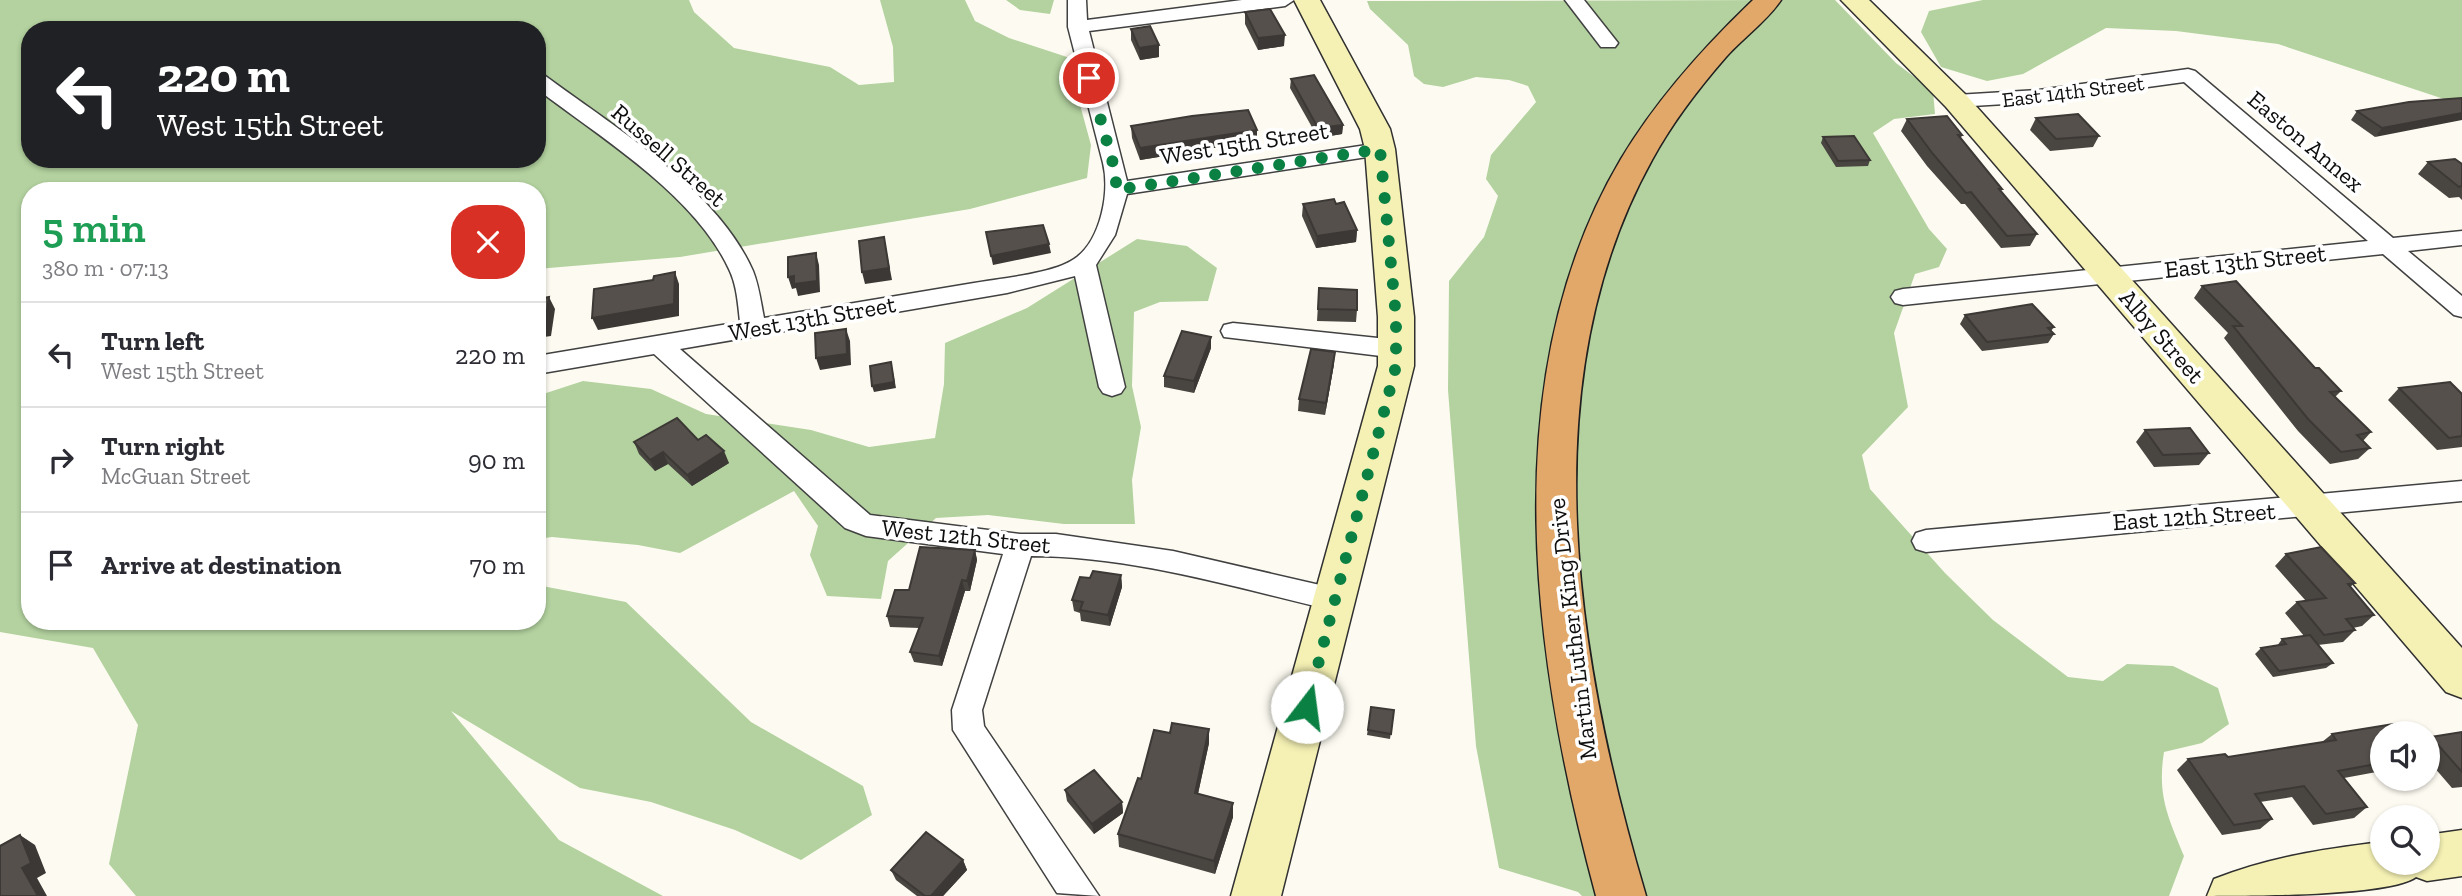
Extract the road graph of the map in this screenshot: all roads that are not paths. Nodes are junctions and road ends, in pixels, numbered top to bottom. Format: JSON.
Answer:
{"nodes":[{"id":1,"x":1077,"y":0,"type":"edge"},
{"id":2,"x":1285,"y":0,"type":"edge"},
{"id":3,"x":1574,"y":0,"type":"edge"},
{"id":4,"x":1768,"y":0,"type":"edge"},
{"id":5,"x":1854,"y":0,"type":"edge"},
{"id":6,"x":1260,"y":1,"type":"edge"},
{"id":7,"x":1311,"y":9,"type":"edge"},
{"id":8,"x":1077,"y":27,"type":"junction"},
{"id":9,"x":1608,"y":43,"type":"dead end"},
{"id":10,"x":2188,"y":75,"type":"joint"},
{"id":11,"x":546,"y":86,"type":"edge"},
{"id":12,"x":1956,"y":101,"type":"junction"},
{"id":13,"x":1380,"y":149,"type":"junction"},
{"id":14,"x":1116,"y":190,"type":"junction"},
{"id":15,"x":2462,"y":238,"type":"edge"},
{"id":16,"x":2389,"y":246,"type":"junction"},
{"id":17,"x":1084,"y":264,"type":"junction"},
{"id":18,"x":2110,"y":275,"type":"junction"},
{"id":19,"x":1903,"y":297,"type":"dead end"},
{"id":20,"x":2462,"y":309,"type":"edge"},
{"id":21,"x":753,"y":328,"type":"junction"},
{"id":22,"x":1233,"y":331,"type":"dead end"},
{"id":23,"x":659,"y":344,"type":"junction"},
{"id":24,"x":1397,"y":349,"type":"junction"},
{"id":25,"x":546,"y":363,"type":"edge"},
{"id":26,"x":1112,"y":387,"type":"dead end"},
{"id":27,"x":2462,"y":491,"type":"edge"},
{"id":28,"x":2313,"y":508,"type":"junction"},
{"id":29,"x":1926,"y":541,"type":"dead end"},
{"id":30,"x":1020,"y":545,"type":"junction"},
{"id":31,"x":1336,"y":599,"type":"junction"},
{"id":32,"x":2462,"y":679,"type":"edge"},
{"id":33,"x":2462,"y":853,"type":"edge"},
{"id":34,"x":2440,"y":856,"type":"edge"},
{"id":35,"x":2370,"y":867,"type":"edge"},
{"id":36,"x":1082,"y":896,"type":"edge"},
{"id":37,"x":1256,"y":896,"type":"edge"},
{"id":38,"x":1621,"y":896,"type":"edge"},
{"id":39,"x":2232,"y":896,"type":"edge"}],
"edges":[{"from":1,"to":8,"type":"street"},
{"from":2,"to":6,"type":"street"},
{"from":3,"to":9,"type":"street"},
{"from":4,"to":38,"type":"highway","name":"Martin Luther King Drive"},
{"from":5,"to":12,"type":"street","name":"Alby Street"},
{"from":6,"to":7,"type":"street"},
{"from":6,"to":8,"type":"street"},
{"from":7,"to":13,"type":"street"},
{"from":8,"to":14,"type":"street"},
{"from":10,"to":12,"type":"street","name":"East 14th Street"},
{"from":10,"to":16,"type":"street","name":"Easton Annex"},
{"from":11,"to":21,"type":"street","name":"Russell Street"},
{"from":12,"to":18,"type":"street","name":"Alby Street"},
{"from":13,"to":14,"type":"street","name":"West 15th Street"},
{"from":13,"to":24,"type":"street"},
{"from":14,"to":17,"type":"street"},
{"from":15,"to":16,"type":"street","name":"East 13th Street"},
{"from":16,"to":18,"type":"street","name":"East 13th Street"},
{"from":16,"to":20,"type":"street","name":"Easton Annex"},
{"from":17,"to":21,"type":"street","name":"West 13th Street"},
{"from":17,"to":26,"type":"street"},
{"from":18,"to":19,"type":"street","name":"East 13th Street"},
{"from":18,"to":28,"type":"street","name":"Alby Street"},
{"from":21,"to":23,"type":"street","name":"West 13th Street"},
{"from":22,"to":24,"type":"street"},
{"from":23,"to":25,"type":"street","name":"West 13th Street"},
{"from":23,"to":30,"type":"street","name":"West 12th Street"},
{"from":24,"to":31,"type":"street"},
{"from":27,"to":28,"type":"street","name":"East 12th Street"},
{"from":28,"to":29,"type":"street","name":"East 12th Street"},
{"from":28,"to":32,"type":"street","name":"Alby Street"},
{"from":30,"to":31,"type":"street","name":"West 12th Street"},
{"from":30,"to":36,"type":"street"},
{"from":31,"to":37,"type":"street"},
{"from":33,"to":34,"type":"street"},
{"from":35,"to":39,"type":"street"}]}
